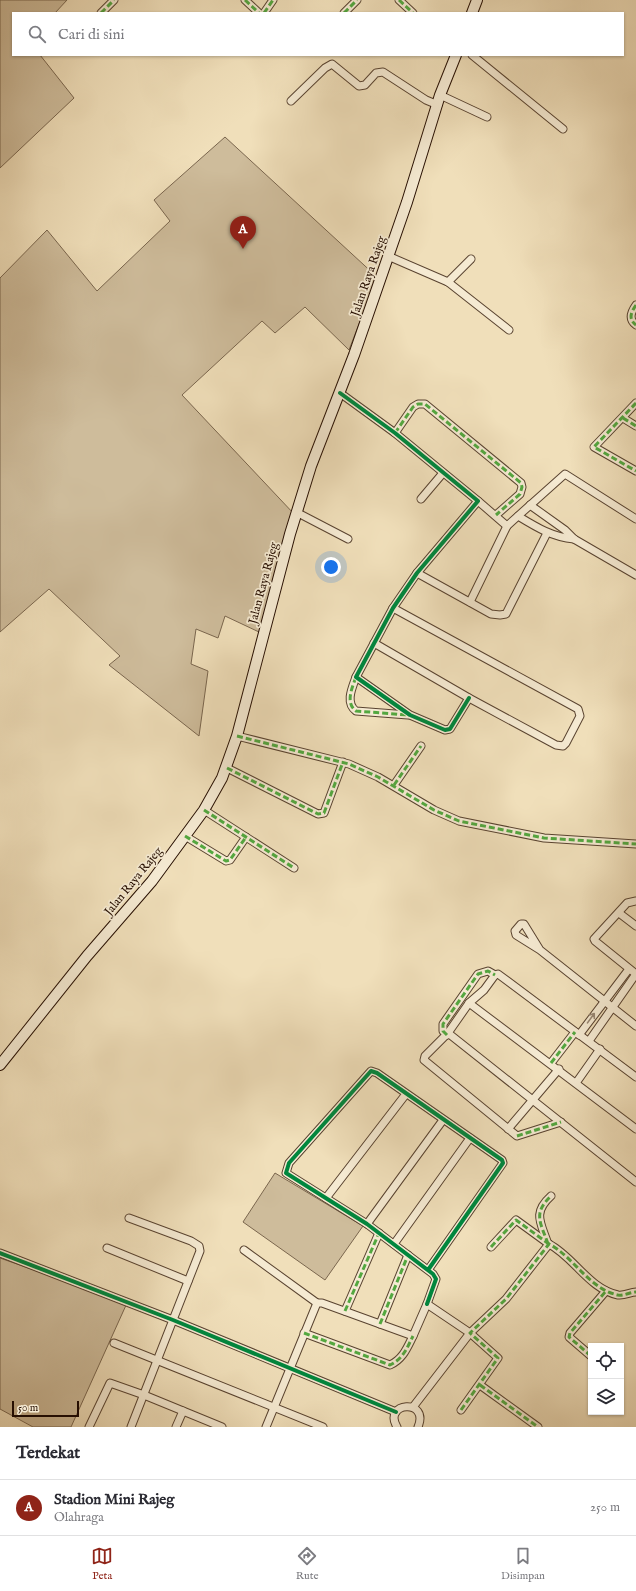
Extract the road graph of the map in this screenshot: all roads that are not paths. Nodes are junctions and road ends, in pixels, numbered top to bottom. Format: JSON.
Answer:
{"nodes":[{"id":1,"x":114,"y":0,"type":"edge"},
{"id":2,"x":245,"y":0,"type":"edge"},
{"id":3,"x":273,"y":0,"type":"edge"},
{"id":4,"x":357,"y":0,"type":"edge"},
{"id":5,"x":399,"y":0,"type":"edge"},
{"id":6,"x":477,"y":0,"type":"edge"},
{"id":7,"x":102,"y":12,"type":"edge"},
{"id":8,"x":258,"y":12,"type":"edge"},
{"id":9,"x":265,"y":12,"type":"edge"},
{"id":10,"x":345,"y":12,"type":"edge"},
{"id":11,"x":412,"y":12,"type":"edge"},
{"id":12,"x":472,"y":12,"type":"edge"},
{"id":13,"x":456,"y":56,"type":"edge"},
{"id":14,"x":473,"y":56,"type":"edge"},
{"id":15,"x":440,"y":95,"type":"junction"},
{"id":16,"x":291,"y":101,"type":"dead end"},
{"id":17,"x":438,"y":106,"type":"junction"},
{"id":18,"x":487,"y":117,"type":"dead end"},
{"id":19,"x":563,"y":129,"type":"dead end"},
{"id":20,"x":388,"y":256,"type":"junction"},
{"id":21,"x":471,"y":259,"type":"dead end"},
{"id":22,"x":448,"y":282,"type":"junction"},
{"id":23,"x":636,"y":305,"type":"edge"},
{"id":24,"x":636,"y":325,"type":"edge"},
{"id":25,"x":509,"y":330,"type":"dead end"},
{"id":26,"x":340,"y":393,"type":"junction"},
{"id":27,"x":636,"y":403,"type":"edge"},
{"id":28,"x":623,"y":418,"type":"junction"},
{"id":29,"x":636,"y":426,"type":"edge"},
{"id":30,"x":395,"y":433,"type":"junction"},
{"id":31,"x":636,"y":471,"type":"edge"},
{"id":32,"x":443,"y":473,"type":"junction"},
{"id":33,"x":422,"y":499,"type":"dead end"},
{"id":34,"x":478,"y":501,"type":"junction"},
{"id":35,"x":530,"y":505,"type":"junction"},
{"id":36,"x":298,"y":512,"type":"junction"},
{"id":37,"x":496,"y":515,"type":"junction"},
{"id":38,"x":518,"y":516,"type":"junction"},
{"id":39,"x":636,"y":519,"type":"edge"},
{"id":40,"x":507,"y":526,"type":"junction"},
{"id":41,"x":547,"y":533,"type":"junction"},
{"id":42,"x":348,"y":539,"type":"dead end"},
{"id":43,"x":574,"y":539,"type":"junction"},
{"id":44,"x":417,"y":573,"type":"junction"},
{"id":45,"x":636,"y":575,"type":"edge"},
{"id":46,"x":470,"y":602,"type":"junction"},
{"id":47,"x":393,"y":608,"type":"junction"},
{"id":48,"x":374,"y":643,"type":"junction"},
{"id":49,"x":356,"y":677,"type":"junction"},
{"id":50,"x":469,"y":698,"type":"junction"},
{"id":51,"x":410,"y":715,"type":"junction"},
{"id":52,"x":237,"y":736,"type":"junction"},
{"id":53,"x":421,"y":746,"type":"dead end"},
{"id":54,"x":342,"y":762,"type":"junction"},
{"id":55,"x":227,"y":768,"type":"junction"},
{"id":56,"x":394,"y":785,"type":"junction"},
{"id":57,"x":204,"y":810,"type":"junction"},
{"id":58,"x":185,"y":836,"type":"junction"},
{"id":59,"x":246,"y":837,"type":"junction"},
{"id":60,"x":636,"y":844,"type":"edge"},
{"id":61,"x":294,"y":868,"type":"dead end"},
{"id":62,"x":636,"y":901,"type":"edge"},
{"id":63,"x":619,"y":913,"type":"junction"},
{"id":64,"x":636,"y":926,"type":"edge"},
{"id":65,"x":540,"y":950,"type":"dead end"},
{"id":66,"x":629,"y":969,"type":"junction"},
{"id":67,"x":636,"y":974,"type":"edge"},
{"id":68,"x":495,"y":975,"type":"junction"},
{"id":69,"x":604,"y":1001,"type":"junction"},
{"id":70,"x":469,"y":1003,"type":"junction"},
{"id":71,"x":611,"y":1008,"type":"junction"},
{"id":72,"x":636,"y":1026,"type":"edge"},
{"id":73,"x":577,"y":1033,"type":"junction"},
{"id":74,"x":448,"y":1034,"type":"junction"},
{"id":75,"x":589,"y":1041,"type":"junction"},
{"id":76,"x":600,"y":1049,"type":"junction"},
{"id":77,"x":551,"y":1063,"type":"junction"},
{"id":78,"x":0,"y":1065,"type":"edge"},
{"id":79,"x":559,"y":1069,"type":"junction"},
{"id":80,"x":636,"y":1077,"type":"edge"},
{"id":81,"x":576,"y":1083,"type":"junction"},
{"id":82,"x":406,"y":1094,"type":"junction"},
{"id":83,"x":533,"y":1099,"type":"junction"},
{"id":84,"x":443,"y":1120,"type":"junction"},
{"id":85,"x":561,"y":1122,"type":"junction"},
{"id":86,"x":508,"y":1129,"type":"junction"},
{"id":87,"x":636,"y":1129,"type":"edge"},
{"id":88,"x":470,"y":1138,"type":"junction"},
{"id":89,"x":636,"y":1182,"type":"edge"},
{"id":90,"x":551,"y":1196,"type":"dead end"},
{"id":91,"x":326,"y":1198,"type":"junction"},
{"id":92,"x":129,"y":1218,"type":"dead end"},
{"id":93,"x":367,"y":1224,"type":"junction"},
{"id":94,"x":379,"y":1233,"type":"junction"},
{"id":95,"x":394,"y":1244,"type":"junction"},
{"id":96,"x":549,"y":1244,"type":"junction"},
{"id":97,"x":491,"y":1247,"type":"dead end"},
{"id":98,"x":107,"y":1248,"type":"dead end"},
{"id":99,"x":244,"y":1250,"type":"dead end"},
{"id":100,"x":0,"y":1253,"type":"edge"},
{"id":101,"x":408,"y":1255,"type":"junction"},
{"id":102,"x":428,"y":1270,"type":"junction"},
{"id":103,"x":188,"y":1281,"type":"junction"},
{"id":104,"x":606,"y":1291,"type":"junction"},
{"id":105,"x":636,"y":1292,"type":"edge"},
{"id":106,"x":317,"y":1303,"type":"junction"},
{"id":107,"x":427,"y":1304,"type":"junction"},
{"id":108,"x":345,"y":1311,"type":"junction"},
{"id":109,"x":173,"y":1320,"type":"junction"},
{"id":110,"x":380,"y":1324,"type":"junction"},
{"id":111,"x":304,"y":1333,"type":"junction"},
{"id":112,"x":470,"y":1333,"type":"junction"},
{"id":113,"x":413,"y":1336,"type":"junction"},
{"id":114,"x":114,"y":1343,"type":"dead end"},
{"id":115,"x":588,"y":1354,"type":"edge"},
{"id":116,"x":157,"y":1360,"type":"junction"},
{"id":117,"x":290,"y":1368,"type":"junction"},
{"id":118,"x":480,"y":1385,"type":"junction"},
{"id":119,"x":144,"y":1395,"type":"junction"},
{"id":120,"x":274,"y":1407,"type":"junction"},
{"id":121,"x":413,"y":1407,"type":"junction"},
{"id":122,"x":461,"y":1410,"type":"dead end"},
{"id":123,"x":183,"y":1411,"type":"junction"},
{"id":124,"x":396,"y":1412,"type":"junction"},
{"id":125,"x":211,"y":1425,"type":"edge"},
{"id":126,"x":89,"y":1427,"type":"edge"},
{"id":127,"x":131,"y":1427,"type":"edge"},
{"id":128,"x":176,"y":1427,"type":"edge"},
{"id":129,"x":222,"y":1427,"type":"edge"},
{"id":130,"x":266,"y":1427,"type":"edge"},
{"id":131,"x":323,"y":1427,"type":"edge"},
{"id":132,"x":397,"y":1427,"type":"edge"},
{"id":133,"x":418,"y":1427,"type":"edge"},
{"id":134,"x":538,"y":1427,"type":"edge"}],
"edges":[{"from":1,"to":7,"type":"street"},
{"from":2,"to":8,"type":"street"},
{"from":3,"to":9,"type":"street"},
{"from":4,"to":10,"type":"street"},
{"from":5,"to":11,"type":"street"},
{"from":6,"to":12,"type":"main road"},
{"from":13,"to":15,"type":"main road","name":"Jalan Raya Rajeg"},
{"from":14,"to":19,"type":"street"},
{"from":15,"to":17,"type":"main road","name":"Jalan Raya Rajeg"},
{"from":15,"to":18,"type":"street"},
{"from":16,"to":17,"type":"street"},
{"from":17,"to":20,"type":"main road","name":"Jalan Raya Rajeg"},
{"from":20,"to":22,"type":"street"},
{"from":20,"to":26,"type":"main road","name":"Jalan Raya Rajeg"},
{"from":21,"to":22,"type":"street"},
{"from":22,"to":25,"type":"street"},
{"from":23,"to":24,"type":"street"},
{"from":26,"to":30,"type":"street"},
{"from":26,"to":36,"type":"main road","name":"Jalan Raya Rajeg"},
{"from":27,"to":28,"type":"street"},
{"from":28,"to":29,"type":"street"},
{"from":28,"to":31,"type":"street"},
{"from":30,"to":32,"type":"street"},
{"from":30,"to":37,"type":"street"},
{"from":32,"to":33,"type":"street"},
{"from":32,"to":34,"type":"street"},
{"from":34,"to":37,"type":"street"},
{"from":34,"to":44,"type":"street"},
{"from":35,"to":38,"type":"street"},
{"from":35,"to":39,"type":"street"},
{"from":35,"to":43,"type":"street"},
{"from":36,"to":42,"type":"street"},
{"from":36,"to":52,"type":"main road","name":"Jalan Raya Rajeg"},
{"from":37,"to":40,"type":"street"},
{"from":38,"to":40,"type":"street"},
{"from":38,"to":41,"type":"street"},
{"from":40,"to":46,"type":"street"},
{"from":41,"to":43,"type":"street"},
{"from":41,"to":46,"type":"street"},
{"from":43,"to":45,"type":"street"},
{"from":44,"to":46,"type":"street"},
{"from":44,"to":47,"type":"street"},
{"from":47,"to":48,"type":"street"},
{"from":47,"to":50,"type":"street"},
{"from":48,"to":49,"type":"street"},
{"from":48,"to":50,"type":"street"},
{"from":49,"to":51,"type":"street"},
{"from":49,"to":51,"type":"street"},
{"from":50,"to":51,"type":"street"},
{"from":52,"to":54,"type":"street"},
{"from":52,"to":55,"type":"main road","name":"Jalan Raya Rajeg"},
{"from":53,"to":56,"type":"street"},
{"from":54,"to":55,"type":"street"},
{"from":54,"to":56,"type":"street"},
{"from":55,"to":57,"type":"main road","name":"Jalan Raya Rajeg"},
{"from":56,"to":60,"type":"street"},
{"from":57,"to":58,"type":"main road","name":"Jalan Raya Rajeg"},
{"from":57,"to":59,"type":"street"},
{"from":58,"to":59,"type":"street"},
{"from":58,"to":78,"type":"main road","name":"Jalan Raya Rajeg"},
{"from":59,"to":61,"type":"street"},
{"from":62,"to":63,"type":"street"},
{"from":63,"to":64,"type":"street"},
{"from":63,"to":66,"type":"street"},
{"from":65,"to":69,"type":"street"},
{"from":66,"to":67,"type":"street"},
{"from":66,"to":69,"type":"street"},
{"from":67,"to":71,"type":"street"},
{"from":68,"to":70,"type":"street"},
{"from":68,"to":73,"type":"street"},
{"from":68,"to":74,"type":"street"},
{"from":69,"to":71,"type":"street"},
{"from":73,"to":69,"type":"street","one_way":true},
{"from":70,"to":74,"type":"street"},
{"from":70,"to":77,"type":"street"},
{"from":71,"to":72,"type":"street"},
{"from":71,"to":75,"type":"street"},
{"from":73,"to":75,"type":"street"},
{"from":73,"to":77,"type":"street"},
{"from":74,"to":83,"type":"street"},
{"from":74,"to":86,"type":"street"},
{"from":75,"to":76,"type":"street"},
{"from":76,"to":80,"type":"street"},
{"from":76,"to":81,"type":"street"},
{"from":77,"to":79,"type":"street"},
{"from":79,"to":81,"type":"street"},
{"from":79,"to":83,"type":"street"},
{"from":81,"to":87,"type":"street"},
{"from":82,"to":84,"type":"street"},
{"from":82,"to":91,"type":"street"},
{"from":82,"to":91,"type":"street"},
{"from":83,"to":85,"type":"street"},
{"from":83,"to":86,"type":"street"},
{"from":84,"to":88,"type":"street"},
{"from":84,"to":93,"type":"street"},
{"from":85,"to":86,"type":"street"},
{"from":85,"to":89,"type":"street"},
{"from":88,"to":95,"type":"street"},
{"from":88,"to":102,"type":"street"},
{"from":90,"to":96,"type":"street"},
{"from":91,"to":93,"type":"street"},
{"from":92,"to":103,"type":"street"},
{"from":93,"to":94,"type":"street"},
{"from":94,"to":95,"type":"street"},
{"from":94,"to":108,"type":"street"},
{"from":95,"to":101,"type":"street"},
{"from":96,"to":97,"type":"street"},
{"from":96,"to":104,"type":"street"},
{"from":96,"to":112,"type":"street"},
{"from":98,"to":103,"type":"street"},
{"from":99,"to":106,"type":"street"},
{"from":100,"to":109,"type":"street"},
{"from":101,"to":102,"type":"street"},
{"from":101,"to":110,"type":"street"},
{"from":102,"to":107,"type":"street"},
{"from":103,"to":109,"type":"street"},
{"from":104,"to":105,"type":"street"},
{"from":104,"to":115,"type":"street"},
{"from":106,"to":108,"type":"street"},
{"from":106,"to":111,"type":"street"},
{"from":107,"to":112,"type":"street"},
{"from":107,"to":113,"type":"street"},
{"from":108,"to":110,"type":"street"},
{"from":109,"to":116,"type":"street"},
{"from":109,"to":117,"type":"street"},
{"from":110,"to":113,"type":"street"},
{"from":111,"to":113,"type":"street"},
{"from":111,"to":117,"type":"street"},
{"from":112,"to":118,"type":"street"},
{"from":112,"to":121,"type":"street"},
{"from":114,"to":116,"type":"street"},
{"from":116,"to":119,"type":"street"},
{"from":116,"to":120,"type":"street"},
{"from":117,"to":120,"type":"street"},
{"from":117,"to":124,"type":"street"},
{"from":118,"to":122,"type":"street"},
{"from":118,"to":134,"type":"street"},
{"from":119,"to":123,"type":"street"},
{"from":119,"to":126,"type":"street"},
{"from":119,"to":127,"type":"street"},
{"from":120,"to":130,"type":"street"},
{"from":120,"to":131,"type":"street"},
{"from":121,"to":124,"type":"street"},
{"from":121,"to":133,"type":"street"},
{"from":123,"to":125,"type":"street"},
{"from":123,"to":128,"type":"street"},
{"from":124,"to":132,"type":"street"},
{"from":125,"to":129,"type":"street"}]}
